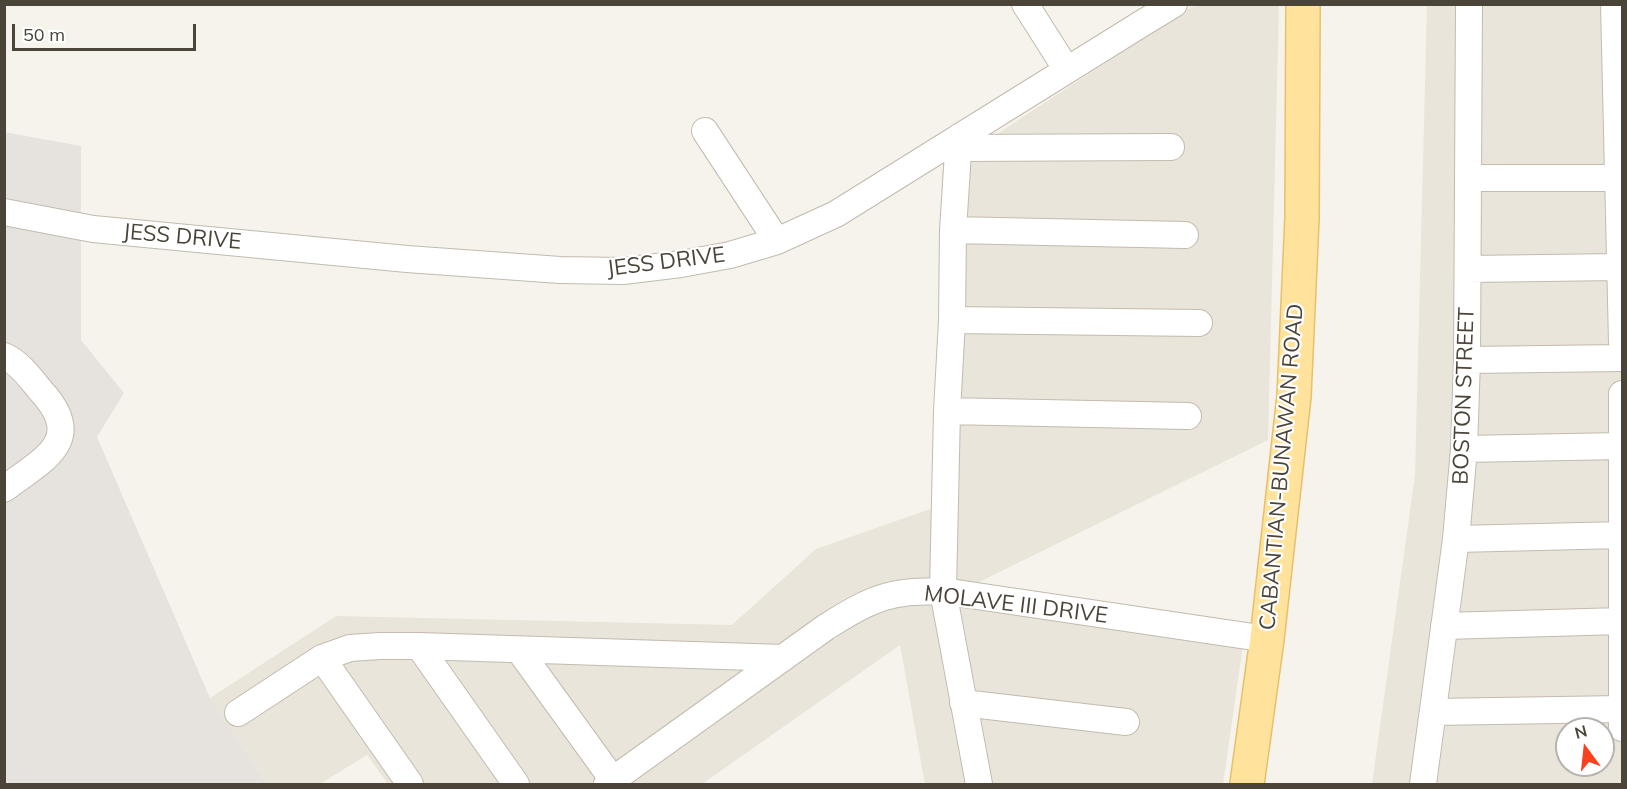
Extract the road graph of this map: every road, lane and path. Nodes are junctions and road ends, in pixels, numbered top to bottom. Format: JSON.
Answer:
{"nodes":[{"id":1,"x":1025,"y":4,"type":"edge"},
{"id":2,"x":1174,"y":4,"type":"edge"},
{"id":3,"x":1303,"y":4,"type":"edge"},
{"id":4,"x":1469,"y":4,"type":"edge"},
{"id":5,"x":1614,"y":4,"type":"edge"},
{"id":6,"x":1136,"y":14,"type":"edge"},
{"id":7,"x":1067,"y":70,"type":"junction"},
{"id":8,"x":705,"y":131,"type":"dead end"},
{"id":9,"x":959,"y":142,"type":"junction"},
{"id":10,"x":1171,"y":147,"type":"dead end"},
{"id":11,"x":1468,"y":178,"type":"junction"},
{"id":12,"x":1618,"y":178,"type":"junction"},
{"id":13,"x":4,"y":212,"type":"edge"},
{"id":14,"x":953,"y":230,"type":"junction"},
{"id":15,"x":1185,"y":235,"type":"dead end"},
{"id":16,"x":777,"y":241,"type":"junction"},
{"id":17,"x":1619,"y":267,"type":"junction"},
{"id":18,"x":1468,"y":269,"type":"junction"},
{"id":19,"x":952,"y":320,"type":"junction"},
{"id":20,"x":1199,"y":322,"type":"dead end"},
{"id":21,"x":1622,"y":340,"type":"edge"},
{"id":22,"x":4,"y":356,"type":"edge"},
{"id":23,"x":1623,"y":358,"type":"edge"},
{"id":24,"x":1467,"y":360,"type":"junction"},
{"id":25,"x":1623,"y":394,"type":"edge"},
{"id":26,"x":947,"y":411,"type":"junction"},
{"id":27,"x":1188,"y":416,"type":"dead end"},
{"id":28,"x":1621,"y":446,"type":"edge"},
{"id":29,"x":1464,"y":449,"type":"junction"},
{"id":30,"x":4,"y":489,"type":"edge"},
{"id":31,"x":1623,"y":534,"type":"edge"},
{"id":32,"x":1456,"y":539,"type":"junction"},
{"id":33,"x":1623,"y":547,"type":"edge"},
{"id":34,"x":943,"y":591,"type":"junction"},
{"id":35,"x":1622,"y":621,"type":"edge"},
{"id":36,"x":1444,"y":626,"type":"junction"},
{"id":37,"x":1267,"y":639,"type":"junction"},
{"id":38,"x":419,"y":646,"type":"junction"},
{"id":39,"x":519,"y":650,"type":"junction"},
{"id":40,"x":322,"y":658,"type":"junction"},
{"id":41,"x":783,"y":658,"type":"junction"},
{"id":42,"x":963,"y":703,"type":"junction"},
{"id":43,"x":1622,"y":709,"type":"edge"},
{"id":44,"x":1433,"y":712,"type":"junction"},
{"id":45,"x":237,"y":713,"type":"dead end"},
{"id":46,"x":1126,"y":722,"type":"dead end"},
{"id":47,"x":1623,"y":728,"type":"edge"},
{"id":48,"x":610,"y":782,"type":"edge"},
{"id":49,"x":410,"y":784,"type":"edge"},
{"id":50,"x":516,"y":784,"type":"edge"},
{"id":51,"x":979,"y":784,"type":"edge"},
{"id":52,"x":1247,"y":784,"type":"edge"},
{"id":53,"x":1423,"y":784,"type":"edge"}],
"edges":[{"from":1,"to":7,"type":"street"},
{"from":2,"to":6,"type":"street","name":"JESS DRIVE"},
{"from":3,"to":37,"type":"main road","name":"CABANTIAN-BUNAWAN ROAD"},
{"from":4,"to":11,"type":"street","name":"BOSTON STREET"},
{"from":5,"to":12,"type":"street"},
{"from":6,"to":7,"type":"street","name":"JESS DRIVE"},
{"from":7,"to":9,"type":"street","name":"JESS DRIVE"},
{"from":8,"to":16,"type":"street"},
{"from":9,"to":10,"type":"street"},
{"from":9,"to":14,"type":"street"},
{"from":9,"to":16,"type":"street","name":"JESS DRIVE"},
{"from":11,"to":12,"type":"street"},
{"from":11,"to":18,"type":"street","name":"BOSTON STREET"},
{"from":12,"to":17,"type":"street"},
{"from":13,"to":16,"type":"street","name":"JESS DRIVE"},
{"from":14,"to":15,"type":"street"},
{"from":14,"to":19,"type":"street"},
{"from":17,"to":18,"type":"street"},
{"from":17,"to":21,"type":"street"},
{"from":18,"to":24,"type":"street","name":"BOSTON STREET"},
{"from":19,"to":20,"type":"street"},
{"from":19,"to":26,"type":"street"},
{"from":22,"to":30,"type":"street"},
{"from":23,"to":24,"type":"street"},
{"from":24,"to":29,"type":"street","name":"BOSTON STREET"},
{"from":25,"to":28,"type":"street"},
{"from":26,"to":27,"type":"street"},
{"from":26,"to":34,"type":"street"},
{"from":28,"to":29,"type":"street"},
{"from":28,"to":31,"type":"street"},
{"from":29,"to":32,"type":"street","name":"BOSTON STREET"},
{"from":31,"to":32,"type":"street"},
{"from":32,"to":36,"type":"street","name":"BOSTON STREET"},
{"from":33,"to":35,"type":"street"},
{"from":34,"to":37,"type":"street","name":"MOLAVE III DRIVE"},
{"from":34,"to":41,"type":"street","name":"MOLAVE III DRIVE"},
{"from":34,"to":42,"type":"street"},
{"from":35,"to":36,"type":"street"},
{"from":35,"to":43,"type":"street"},
{"from":36,"to":44,"type":"street","name":"BOSTON STREET"},
{"from":37,"to":52,"type":"main road","name":"CABANTIAN-BUNAWAN ROAD"},
{"from":38,"to":39,"type":"street"},
{"from":38,"to":40,"type":"street"},
{"from":38,"to":50,"type":"street"},
{"from":39,"to":41,"type":"street"},
{"from":39,"to":48,"type":"street"},
{"from":40,"to":45,"type":"street"},
{"from":40,"to":49,"type":"street"},
{"from":41,"to":48,"type":"street","name":"MOLAVE III DRIVE"},
{"from":42,"to":46,"type":"street"},
{"from":42,"to":51,"type":"street"},
{"from":43,"to":44,"type":"street"},
{"from":43,"to":47,"type":"street"},
{"from":44,"to":53,"type":"street","name":"BOSTON STREET"}]}
